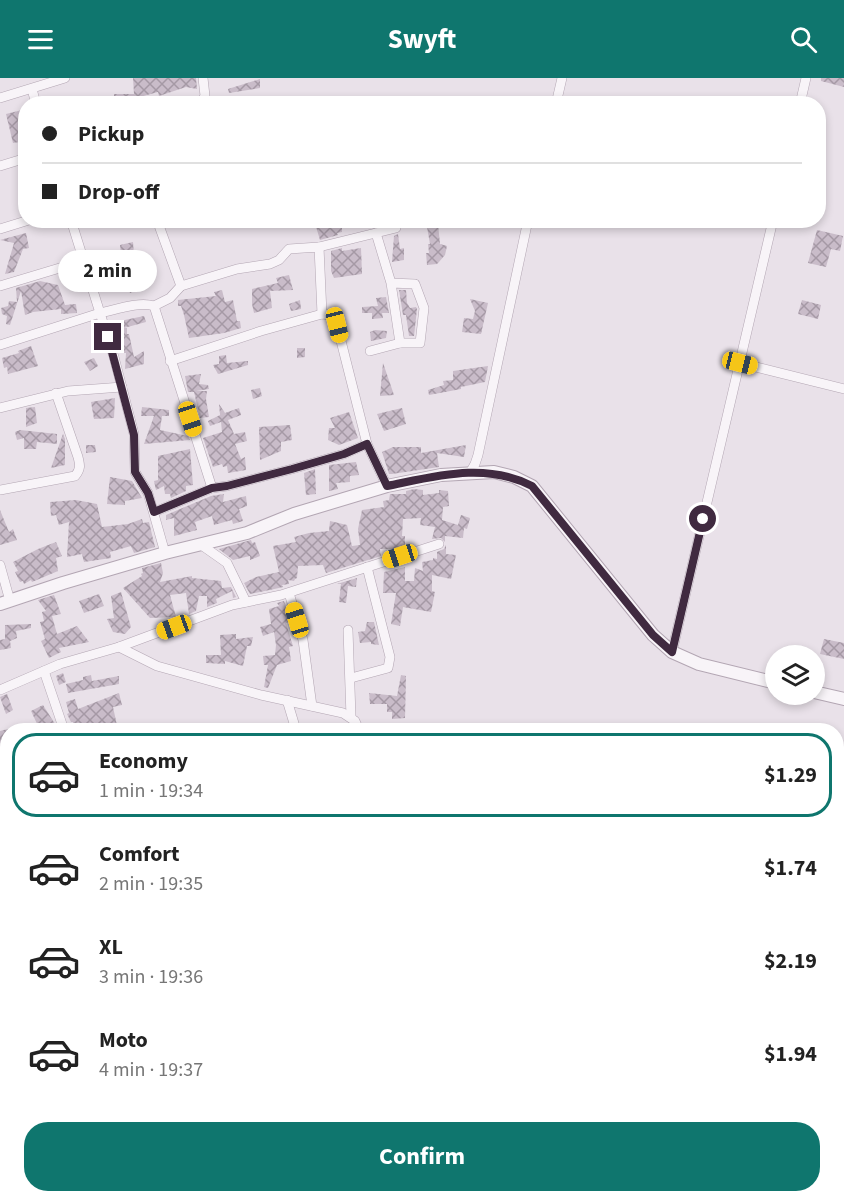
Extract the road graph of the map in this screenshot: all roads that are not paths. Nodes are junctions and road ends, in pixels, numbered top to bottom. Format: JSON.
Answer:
{"nodes":[{"id":1,"x":65,"y":78,"type":"edge"},
{"id":2,"x":203,"y":78,"type":"edge"},
{"id":3,"x":562,"y":78,"type":"edge"},
{"id":4,"x":806,"y":78,"type":"edge"},
{"id":5,"x":32,"y":89,"type":"junction"},
{"id":6,"x":34,"y":96,"type":"edge"},
{"id":7,"x":206,"y":96,"type":"edge"},
{"id":8,"x":558,"y":96,"type":"edge"},
{"id":9,"x":802,"y":96,"type":"edge"},
{"id":10,"x":0,"y":98,"type":"edge"},
{"id":11,"x":18,"y":160,"type":"edge"},
{"id":12,"x":0,"y":166,"type":"edge"},
{"id":13,"x":18,"y":223,"type":"edge"},
{"id":14,"x":73,"y":228,"type":"edge"},
{"id":15,"x":160,"y":228,"type":"edge"},
{"id":16,"x":396,"y":228,"type":"dead end"},
{"id":17,"x":526,"y":228,"type":"edge"},
{"id":18,"x":771,"y":228,"type":"edge"},
{"id":19,"x":0,"y":229,"type":"edge"},
{"id":20,"x":376,"y":233,"type":"junction"},
{"id":21,"x":319,"y":247,"type":"junction"},
{"id":22,"x":83,"y":261,"type":"junction"},
{"id":23,"x":391,"y":283,"type":"junction"},
{"id":24,"x":0,"y":286,"type":"edge"},
{"id":25,"x":181,"y":286,"type":"junction"},
{"id":26,"x":154,"y":306,"type":"junction"},
{"id":27,"x":100,"y":313,"type":"junction"},
{"id":28,"x":322,"y":314,"type":"junction"},
{"id":29,"x":400,"y":344,"type":"junction"},
{"id":30,"x":0,"y":345,"type":"edge"},
{"id":31,"x":370,"y":351,"type":"dead end"},
{"id":32,"x":170,"y":361,"type":"junction"},
{"id":33,"x":740,"y":363,"type":"junction"},
{"id":34,"x":122,"y":387,"type":"junction"},
{"id":35,"x":844,"y":389,"type":"edge"},
{"id":36,"x":56,"y":393,"type":"junction"},
{"id":37,"x":0,"y":408,"type":"edge"},
{"id":38,"x":367,"y":444,"type":"junction"},
{"id":39,"x":470,"y":473,"type":"junction"},
{"id":40,"x":387,"y":486,"type":"junction"},
{"id":41,"x":212,"y":488,"type":"junction"},
{"id":42,"x":0,"y":490,"type":"edge"},
{"id":43,"x":154,"y":512,"type":"junction"},
{"id":44,"x":200,"y":544,"type":"junction"},
{"id":45,"x":439,"y":544,"type":"dead end"},
{"id":46,"x":165,"y":553,"type":"junction"},
{"id":47,"x":0,"y":565,"type":"edge"},
{"id":48,"x":366,"y":567,"type":"junction"},
{"id":49,"x":289,"y":593,"type":"junction"},
{"id":50,"x":5,"y":602,"type":"edge"},
{"id":51,"x":246,"y":602,"type":"junction"},
{"id":52,"x":348,"y":630,"type":"dead end"},
{"id":53,"x":119,"y":646,"type":"junction"},
{"id":54,"x":672,"y":652,"type":"junction"},
{"id":55,"x":44,"y":671,"type":"junction"},
{"id":56,"x":351,"y":678,"type":"junction"},
{"id":57,"x":765,"y":680,"type":"edge"},
{"id":58,"x":0,"y":690,"type":"edge"},
{"id":59,"x":825,"y":695,"type":"edge"},
{"id":60,"x":844,"y":699,"type":"edge"},
{"id":61,"x":287,"y":700,"type":"junction"},
{"id":62,"x":312,"y":706,"type":"junction"},
{"id":63,"x":351,"y":717,"type":"junction"},
{"id":64,"x":62,"y":723,"type":"edge"},
{"id":65,"x":294,"y":723,"type":"edge"},
{"id":66,"x":357,"y":723,"type":"edge"}],
"edges":[{"from":1,"to":5,"type":"street"},
{"from":2,"to":7,"type":"street"},
{"from":3,"to":8,"type":"street"},
{"from":4,"to":9,"type":"street"},
{"from":5,"to":6,"type":"street"},
{"from":5,"to":10,"type":"street"},
{"from":11,"to":12,"type":"street"},
{"from":13,"to":19,"type":"street"},
{"from":14,"to":22,"type":"street"},
{"from":15,"to":25,"type":"street"},
{"from":16,"to":20,"type":"street"},
{"from":17,"to":39,"type":"street"},
{"from":18,"to":33,"type":"street"},
{"from":20,"to":21,"type":"street"},
{"from":20,"to":23,"type":"street"},
{"from":21,"to":25,"type":"street"},
{"from":21,"to":28,"type":"street"},
{"from":22,"to":24,"type":"street"},
{"from":22,"to":27,"type":"street"},
{"from":23,"to":29,"type":"street"},
{"from":23,"to":29,"type":"street"},
{"from":25,"to":26,"type":"street"},
{"from":26,"to":27,"type":"street"},
{"from":26,"to":32,"type":"street"},
{"from":27,"to":30,"type":"street"},
{"from":27,"to":34,"type":"street"},
{"from":28,"to":32,"type":"street"},
{"from":28,"to":38,"type":"street"},
{"from":29,"to":31,"type":"street"},
{"from":32,"to":41,"type":"street"},
{"from":33,"to":35,"type":"street"},
{"from":33,"to":54,"type":"street"},
{"from":34,"to":36,"type":"street"},
{"from":34,"to":43,"type":"street"},
{"from":36,"to":37,"type":"street"},
{"from":36,"to":42,"type":"street"},
{"from":38,"to":40,"type":"street"},
{"from":38,"to":41,"type":"street"},
{"from":39,"to":40,"type":"street"},
{"from":39,"to":54,"type":"street"},
{"from":40,"to":44,"type":"street"},
{"from":41,"to":43,"type":"street"},
{"from":43,"to":46,"type":"street"},
{"from":44,"to":46,"type":"street"},
{"from":44,"to":51,"type":"street"},
{"from":45,"to":48,"type":"street"},
{"from":46,"to":50,"type":"street"},
{"from":47,"to":50,"type":"street"},
{"from":48,"to":49,"type":"street"},
{"from":48,"to":56,"type":"street"},
{"from":49,"to":51,"type":"street"},
{"from":49,"to":62,"type":"street"},
{"from":51,"to":53,"type":"street"},
{"from":52,"to":56,"type":"street"},
{"from":53,"to":55,"type":"street"},
{"from":53,"to":61,"type":"street"},
{"from":54,"to":57,"type":"street"},
{"from":55,"to":58,"type":"street"},
{"from":55,"to":64,"type":"street"},
{"from":56,"to":63,"type":"street"},
{"from":59,"to":60,"type":"street"},
{"from":61,"to":62,"type":"street"},
{"from":61,"to":65,"type":"street"},
{"from":62,"to":63,"type":"street"},
{"from":63,"to":66,"type":"street"}]}
